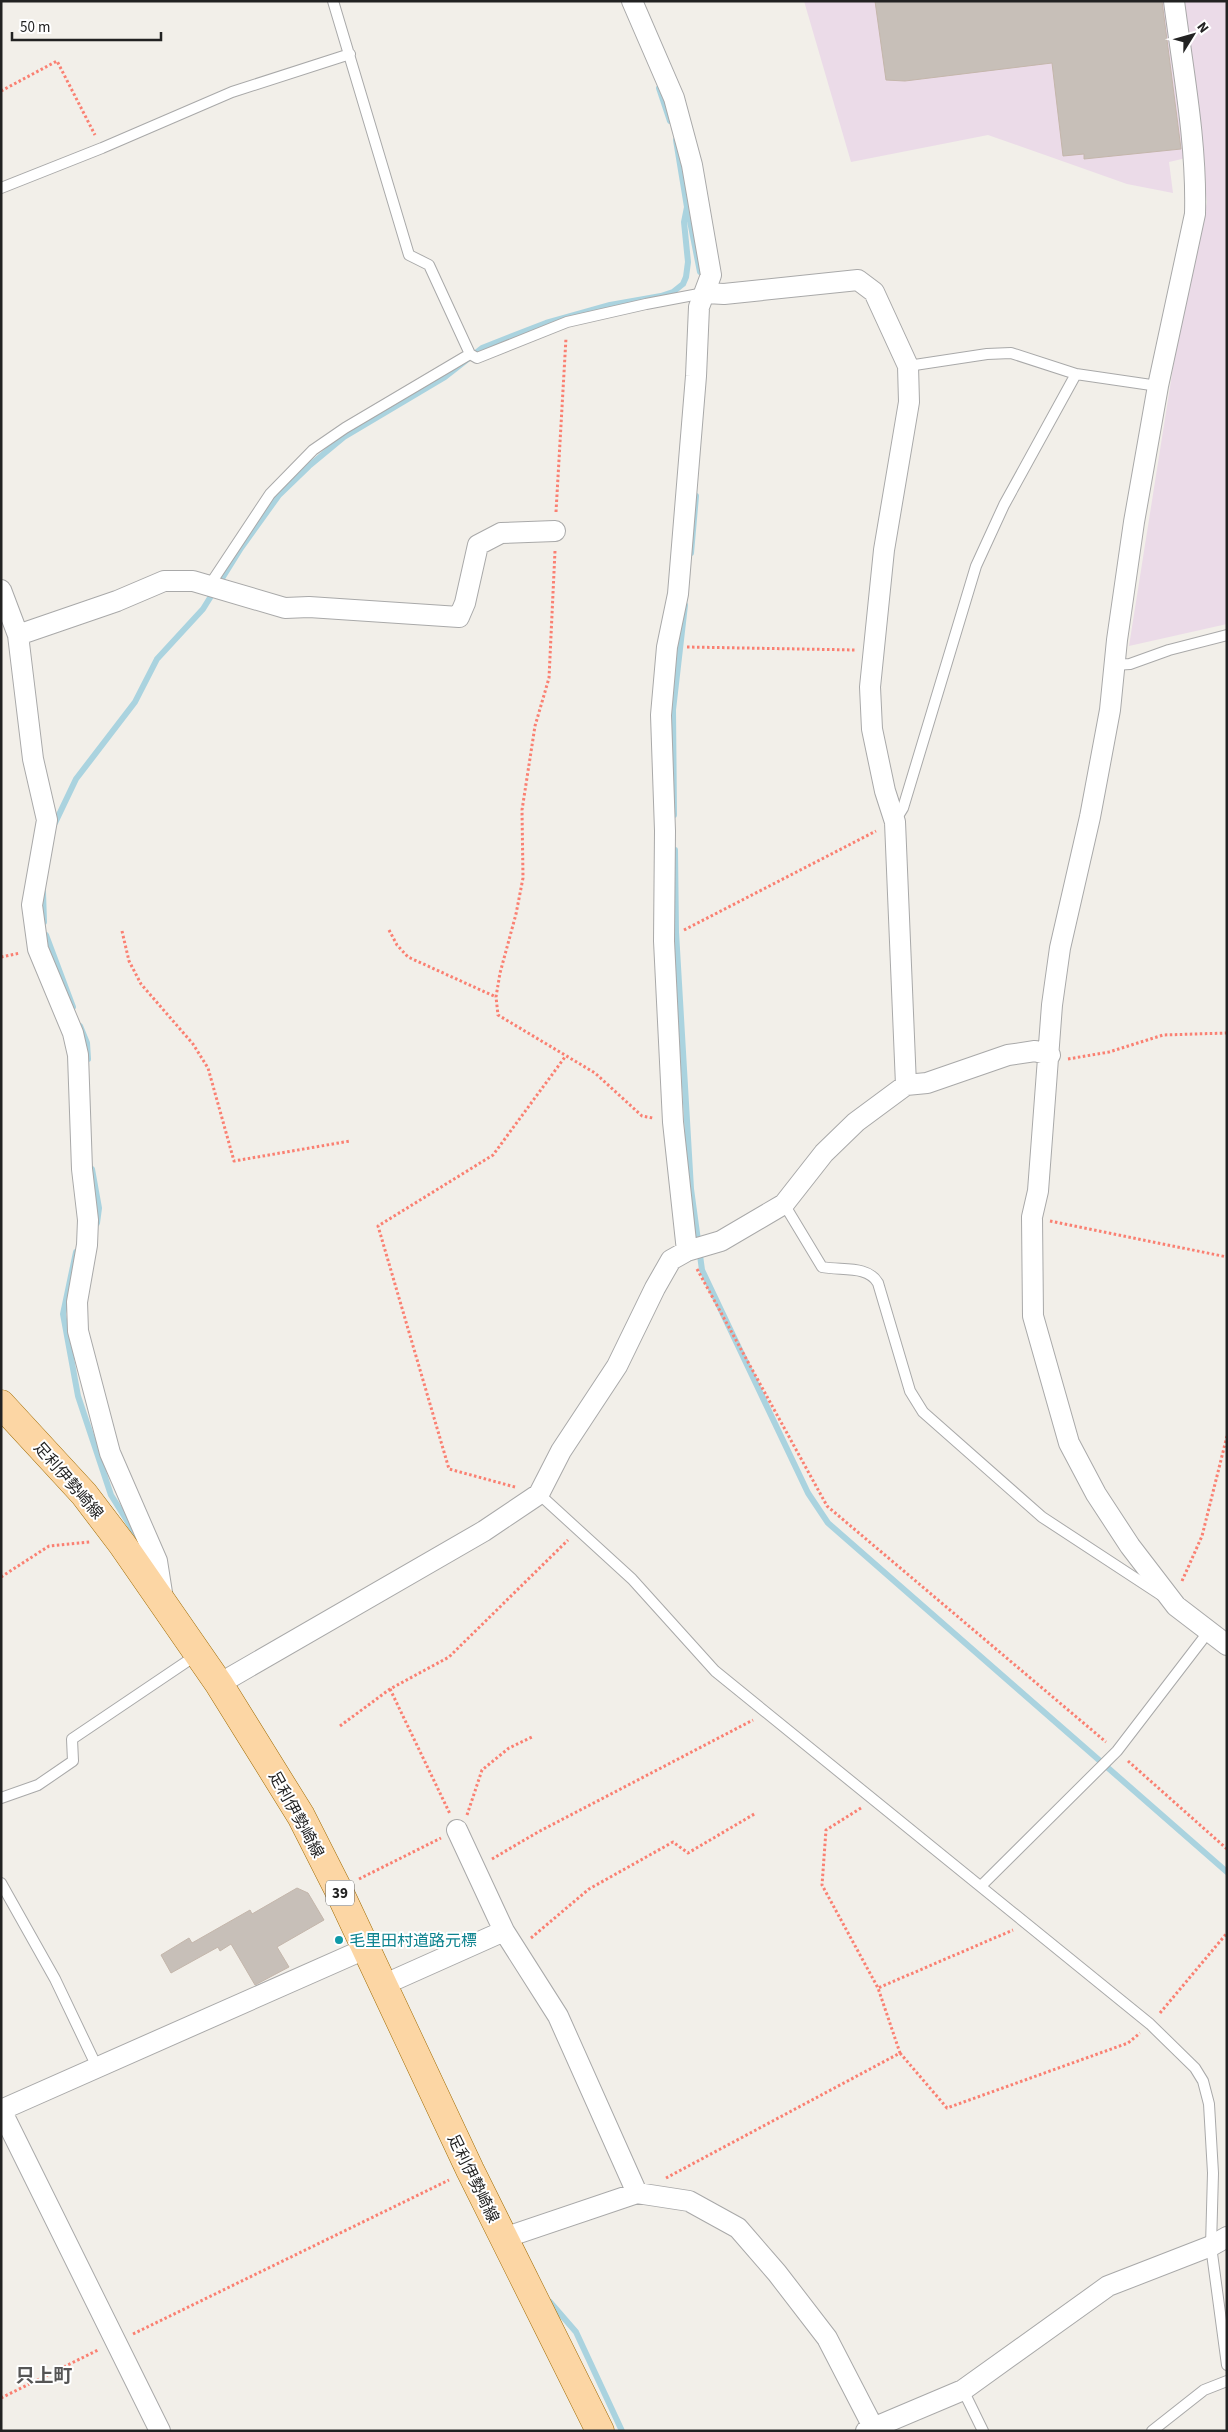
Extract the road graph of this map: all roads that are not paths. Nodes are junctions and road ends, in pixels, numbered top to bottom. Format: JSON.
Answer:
{"nodes":[{"id":1,"x":333,"y":1,"type":"edge"},
{"id":2,"x":632,"y":1,"type":"edge"},
{"id":3,"x":1174,"y":1,"type":"edge"},
{"id":4,"x":350,"y":54,"type":"junction"},
{"id":5,"x":1,"y":188,"type":"edge"},
{"id":6,"x":706,"y":293,"type":"junction"},
{"id":7,"x":473,"y":355,"type":"junction"},
{"id":8,"x":908,"y":366,"type":"junction"},
{"id":9,"x":1076,"y":374,"type":"junction"},
{"id":10,"x":1158,"y":386,"type":"junction"},
{"id":11,"x":556,"y":530,"type":"road end"},
{"id":12,"x":215,"y":588,"type":"junction"},
{"id":13,"x":1,"y":590,"type":"edge"},
{"id":14,"x":18,"y":634,"type":"junction"},
{"id":15,"x":1227,"y":635,"type":"edge"},
{"id":16,"x":1114,"y":665,"type":"junction"},
{"id":17,"x":895,"y":822,"type":"junction"},
{"id":18,"x":1050,"y":1055,"type":"junction"},
{"id":19,"x":906,"y":1085,"type":"junction"},
{"id":20,"x":784,"y":1204,"type":"junction"},
{"id":21,"x":687,"y":1251,"type":"junction"},
{"id":22,"x":1,"y":1404,"type":"edge"},
{"id":23,"x":539,"y":1494,"type":"junction"},
{"id":24,"x":163,"y":1601,"type":"junction"},
{"id":25,"x":1176,"y":1606,"type":"junction"},
{"id":26,"x":1209,"y":1631,"type":"junction"},
{"id":27,"x":1227,"y":1645,"type":"edge"},
{"id":28,"x":198,"y":1653,"type":"junction"},
{"id":29,"x":219,"y":1684,"type":"junction"},
{"id":30,"x":1,"y":1798,"type":"edge"},
{"id":31,"x":457,"y":1830,"type":"road end"},
{"id":32,"x":1,"y":1884,"type":"edge"},
{"id":33,"x":981,"y":1886,"type":"junction"},
{"id":34,"x":504,"y":1931,"type":"junction"},
{"id":35,"x":365,"y":1949,"type":"junction"},
{"id":36,"x":383,"y":1985,"type":"junction"},
{"id":37,"x":97,"y":2067,"type":"junction"},
{"id":38,"x":1,"y":2110,"type":"edge"},
{"id":39,"x":637,"y":2193,"type":"junction"},
{"id":40,"x":504,"y":2238,"type":"junction"},
{"id":41,"x":1219,"y":2242,"type":"edge"},
{"id":42,"x":1227,"y":2365,"type":"edge"},
{"id":43,"x":1227,"y":2381,"type":"edge"},
{"id":44,"x":963,"y":2390,"type":"junction"},
{"id":45,"x":870,"y":2429,"type":"edge"},
{"id":46,"x":160,"y":2431,"type":"edge"},
{"id":47,"x":600,"y":2431,"type":"edge"},
{"id":48,"x":983,"y":2431,"type":"edge"},
{"id":49,"x":1152,"y":2431,"type":"edge"}],
"edges":[{"from":1,"to":4,"type":"lane"},
{"from":2,"to":6,"type":"street"},
{"from":3,"to":10,"type":"street"},
{"from":4,"to":5,"type":"lane"},
{"from":4,"to":7,"type":"lane"},
{"from":6,"to":7,"type":"lane"},
{"from":6,"to":8,"type":"street"},
{"from":6,"to":21,"type":"street"},
{"from":7,"to":12,"type":"lane"},
{"from":8,"to":9,"type":"lane"},
{"from":8,"to":17,"type":"street"},
{"from":9,"to":10,"type":"lane"},
{"from":9,"to":17,"type":"lane"},
{"from":10,"to":16,"type":"street"},
{"from":11,"to":12,"type":"street"},
{"from":12,"to":14,"type":"street"},
{"from":13,"to":14,"type":"street"},
{"from":14,"to":24,"type":"street"},
{"from":15,"to":16,"type":"lane"},
{"from":16,"to":18,"type":"street"},
{"from":17,"to":19,"type":"street"},
{"from":18,"to":19,"type":"street"},
{"from":18,"to":25,"type":"street"},
{"from":19,"to":20,"type":"street"},
{"from":20,"to":21,"type":"street"},
{"from":20,"to":25,"type":"lane"},
{"from":21,"to":23,"type":"street"},
{"from":22,"to":24,"type":"main road","name":"足利伊勢崎線","number":"39"},
{"from":23,"to":29,"type":"street"},
{"from":23,"to":33,"type":"lane"},
{"from":24,"to":28,"type":"main road","name":"足利伊勢崎線","number":"39"},
{"from":25,"to":26,"type":"street"},
{"from":26,"to":27,"type":"street"},
{"from":26,"to":33,"type":"lane"},
{"from":28,"to":29,"type":"main road","name":"足利伊勢崎線","number":"39"},
{"from":28,"to":30,"type":"lane"},
{"from":29,"to":35,"type":"main road","name":"足利伊勢崎線","number":"39"},
{"from":31,"to":34,"type":"street"},
{"from":32,"to":37,"type":"lane"},
{"from":33,"to":41,"type":"lane"},
{"from":34,"to":36,"type":"street"},
{"from":34,"to":39,"type":"street"},
{"from":35,"to":36,"type":"main road","name":"足利伊勢崎線","number":"39"},
{"from":35,"to":37,"type":"street"},
{"from":36,"to":40,"type":"main road","name":"足利伊勢崎線","number":"39"},
{"from":37,"to":38,"type":"street"},
{"from":38,"to":46,"type":"street"},
{"from":39,"to":40,"type":"street"},
{"from":39,"to":45,"type":"street"},
{"from":40,"to":47,"type":"main road","name":"足利伊勢崎線","number":"39"},
{"from":41,"to":42,"type":"lane"},
{"from":41,"to":44,"type":"street"},
{"from":43,"to":49,"type":"lane"},
{"from":44,"to":45,"type":"street"},
{"from":44,"to":48,"type":"lane"}]}
